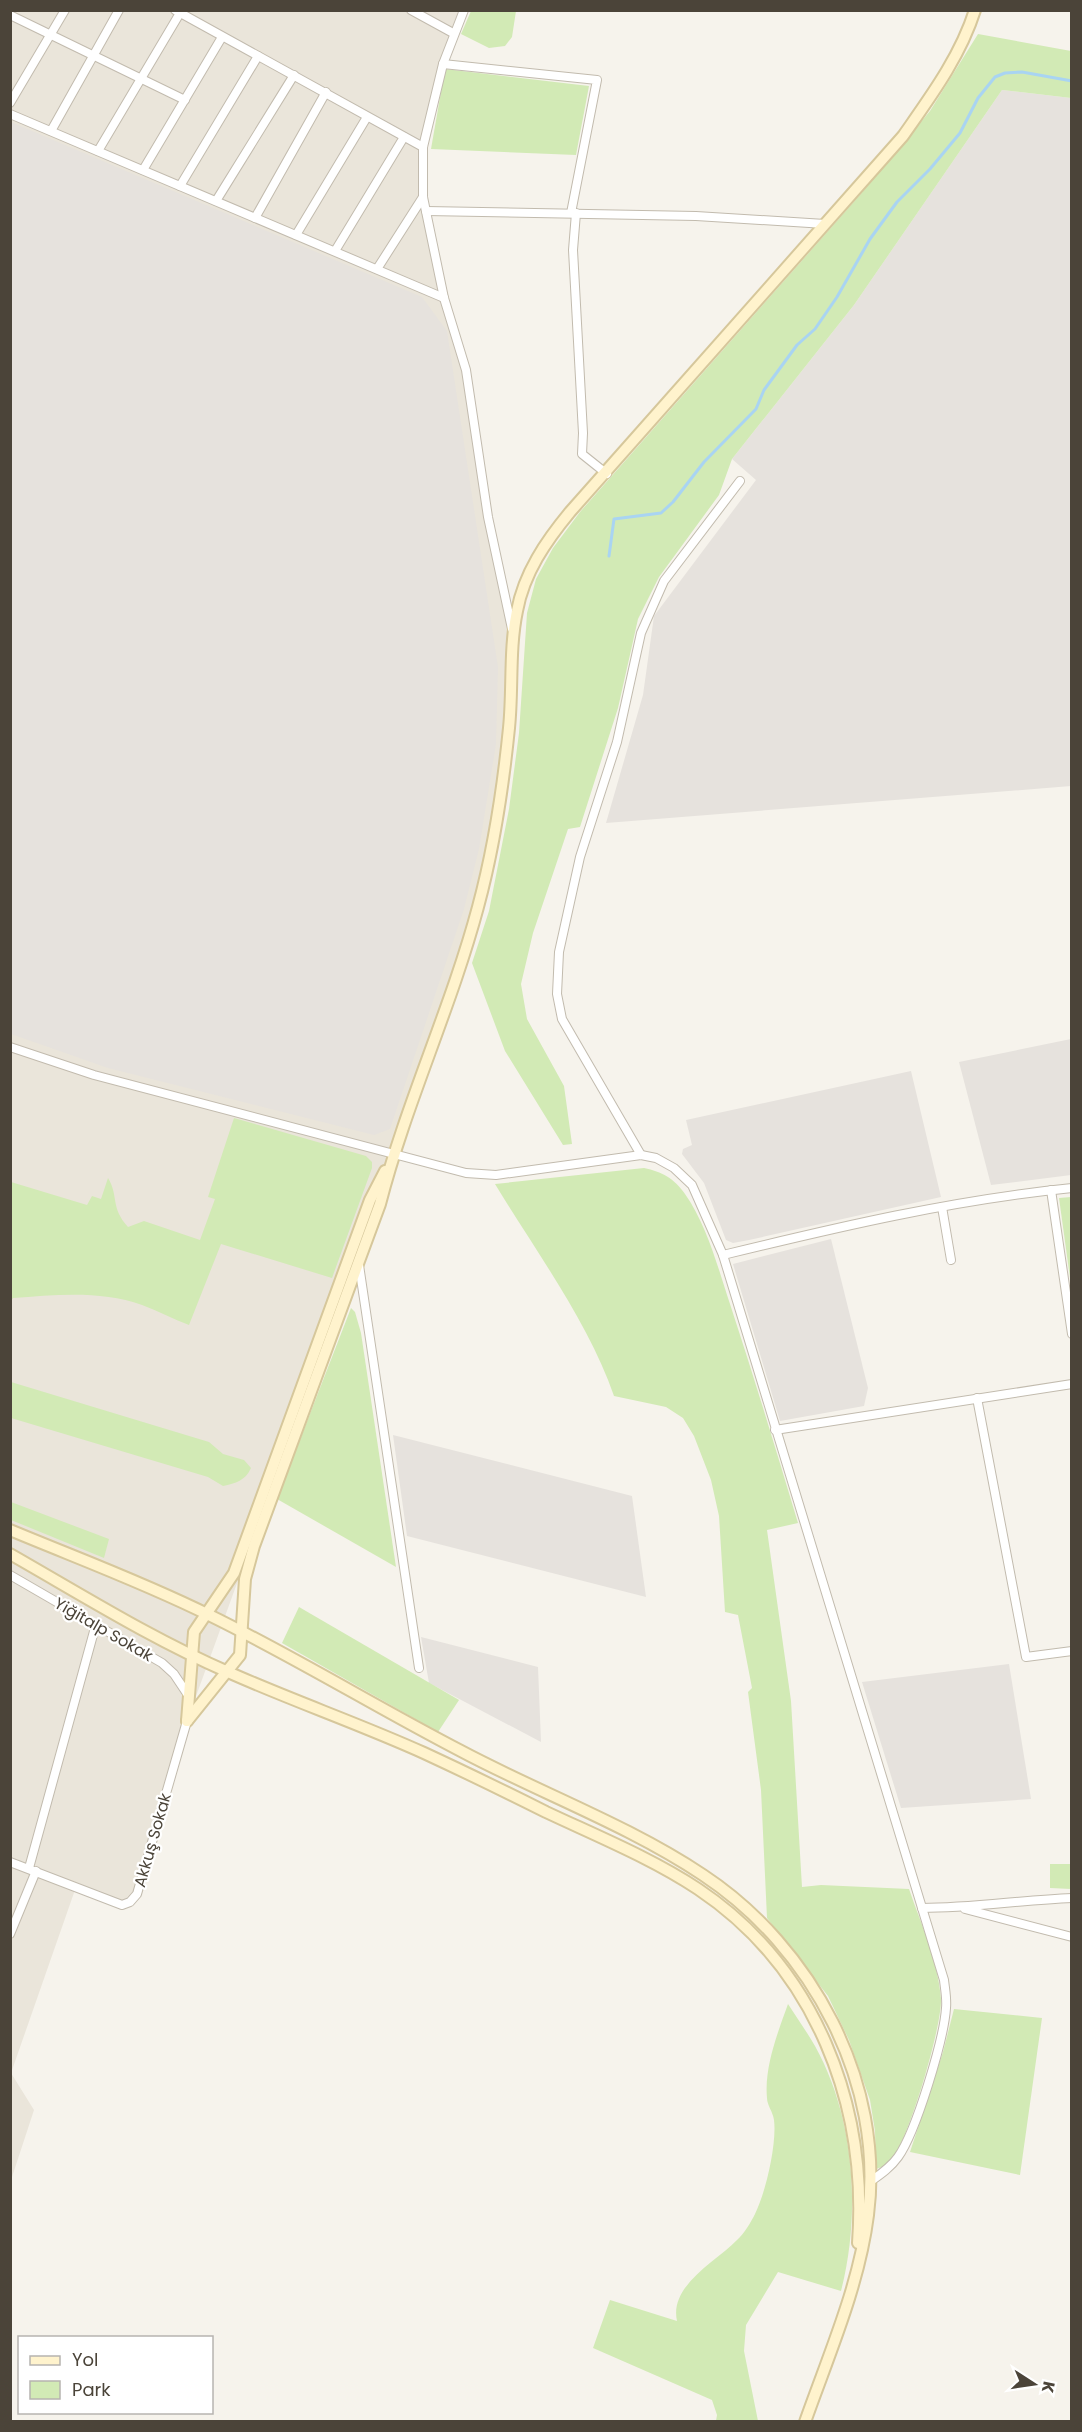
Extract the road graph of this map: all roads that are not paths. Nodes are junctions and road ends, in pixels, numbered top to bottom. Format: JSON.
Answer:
{"nodes":[{"id":1,"x":65,"y":10,"type":"edge"},
{"id":2,"x":119,"y":10,"type":"edge"},
{"id":3,"x":411,"y":10,"type":"edge"},
{"id":4,"x":464,"y":10,"type":"edge"},
{"id":5,"x":975,"y":10,"type":"edge"},
{"id":6,"x":178,"y":12,"type":"edge"},
{"id":7,"x":10,"y":15,"type":"edge"},
{"id":8,"x":453,"y":33,"type":"junction"},
{"id":9,"x":50,"y":34,"type":"junction"},
{"id":10,"x":222,"y":37,"type":"junction"},
{"id":11,"x":94,"y":54,"type":"junction"},
{"id":12,"x":258,"y":56,"type":"junction"},
{"id":13,"x":443,"y":64,"type":"junction"},
{"id":14,"x":294,"y":75,"type":"junction"},
{"id":15,"x":141,"y":78,"type":"junction"},
{"id":16,"x":326,"y":92,"type":"junction"},
{"id":17,"x":185,"y":100,"type":"junction"},
{"id":18,"x":10,"y":102,"type":"edge"},
{"id":19,"x":10,"y":114,"type":"edge"},
{"id":20,"x":367,"y":117,"type":"junction"},
{"id":21,"x":51,"y":131,"type":"junction"},
{"id":22,"x":404,"y":137,"type":"junction"},
{"id":23,"x":423,"y":147,"type":"junction"},
{"id":24,"x":98,"y":151,"type":"junction"},
{"id":25,"x":143,"y":171,"type":"junction"},
{"id":26,"x":180,"y":186,"type":"junction"},
{"id":27,"x":423,"y":196,"type":"junction"},
{"id":28,"x":216,"y":201,"type":"junction"},
{"id":29,"x":426,"y":212,"type":"junction"},
{"id":30,"x":574,"y":213,"type":"junction"},
{"id":31,"x":255,"y":218,"type":"junction"},
{"id":32,"x":825,"y":224,"type":"junction"},
{"id":33,"x":296,"y":235,"type":"junction"},
{"id":34,"x":335,"y":251,"type":"junction"},
{"id":35,"x":378,"y":269,"type":"junction"},
{"id":36,"x":444,"y":298,"type":"junction"},
{"id":37,"x":607,"y":474,"type":"junction"},
{"id":38,"x":740,"y":481,"type":"dead end"},
{"id":39,"x":513,"y":634,"type":"junction"},
{"id":40,"x":10,"y":1047,"type":"edge"},
{"id":41,"x":393,"y":1155,"type":"junction"},
{"id":42,"x":641,"y":1155,"type":"junction"},
{"id":43,"x":1071,"y":1188,"type":"edge"},
{"id":44,"x":1051,"y":1191,"type":"junction"},
{"id":45,"x":942,"y":1207,"type":"junction"},
{"id":46,"x":723,"y":1255,"type":"junction"},
{"id":47,"x":951,"y":1260,"type":"dead end"},
{"id":48,"x":359,"y":1264,"type":"junction"},
{"id":49,"x":1071,"y":1334,"type":"edge"},
{"id":50,"x":1071,"y":1384,"type":"edge"},
{"id":51,"x":977,"y":1398,"type":"junction"},
{"id":52,"x":775,"y":1430,"type":"junction"},
{"id":53,"x":10,"y":1530,"type":"edge"},
{"id":54,"x":10,"y":1554,"type":"edge"},
{"id":55,"x":10,"y":1575,"type":"edge"},
{"id":56,"x":206,"y":1613,"type":"junction"},
{"id":57,"x":96,"y":1624,"type":"junction"},
{"id":58,"x":242,"y":1632,"type":"junction"},
{"id":59,"x":1071,"y":1651,"type":"edge"},
{"id":60,"x":191,"y":1654,"type":"junction"},
{"id":61,"x":419,"y":1668,"type":"dead end"},
{"id":62,"x":225,"y":1671,"type":"junction"},
{"id":63,"x":188,"y":1695,"type":"junction"},
{"id":64,"x":187,"y":1721,"type":"junction"},
{"id":65,"x":10,"y":1862,"type":"edge"},
{"id":66,"x":33,"y":1869,"type":"junction"},
{"id":67,"x":1071,"y":1898,"type":"edge"},
{"id":68,"x":922,"y":1908,"type":"junction"},
{"id":69,"x":960,"y":1908,"type":"junction"},
{"id":70,"x":10,"y":1934,"type":"edge"},
{"id":71,"x":1071,"y":1937,"type":"edge"},
{"id":72,"x":871,"y":2181,"type":"junction"},
{"id":73,"x":849,"y":2296,"type":"junction"},
{"id":74,"x":805,"y":2421,"type":"edge"}],
"edges":[{"from":1,"to":9,"type":"street"},
{"from":2,"to":11,"type":"street"},
{"from":3,"to":8,"type":"street"},
{"from":4,"to":8,"type":"street"},
{"from":5,"to":32,"type":"main road"},
{"from":6,"to":10,"type":"street"},
{"from":6,"to":15,"type":"street"},
{"from":7,"to":9,"type":"street"},
{"from":8,"to":13,"type":"street"},
{"from":9,"to":11,"type":"street"},
{"from":9,"to":18,"type":"street"},
{"from":10,"to":12,"type":"street"},
{"from":10,"to":17,"type":"street"},
{"from":11,"to":15,"type":"street"},
{"from":11,"to":21,"type":"street"},
{"from":12,"to":14,"type":"street"},
{"from":12,"to":26,"type":"street"},
{"from":13,"to":23,"type":"street"},
{"from":13,"to":30,"type":"street"},
{"from":14,"to":16,"type":"street"},
{"from":14,"to":28,"type":"street"},
{"from":15,"to":17,"type":"street"},
{"from":15,"to":24,"type":"street"},
{"from":16,"to":20,"type":"street"},
{"from":16,"to":31,"type":"street"},
{"from":17,"to":25,"type":"street"},
{"from":19,"to":21,"type":"street"},
{"from":20,"to":22,"type":"street"},
{"from":20,"to":33,"type":"street"},
{"from":21,"to":24,"type":"street"},
{"from":22,"to":23,"type":"street"},
{"from":22,"to":34,"type":"street"},
{"from":23,"to":27,"type":"street"},
{"from":24,"to":25,"type":"street"},
{"from":25,"to":26,"type":"street"},
{"from":26,"to":28,"type":"street"},
{"from":27,"to":29,"type":"street"},
{"from":27,"to":35,"type":"street"},
{"from":28,"to":31,"type":"street"},
{"from":29,"to":30,"type":"street"},
{"from":29,"to":36,"type":"street"},
{"from":30,"to":32,"type":"street"},
{"from":30,"to":37,"type":"street"},
{"from":31,"to":33,"type":"street"},
{"from":32,"to":37,"type":"main road"},
{"from":33,"to":34,"type":"street"},
{"from":34,"to":35,"type":"street"},
{"from":35,"to":36,"type":"street"},
{"from":36,"to":39,"type":"street"},
{"from":37,"to":39,"type":"main road"},
{"from":38,"to":42,"type":"street"},
{"from":39,"to":41,"type":"main road"},
{"from":40,"to":41,"type":"street"},
{"from":41,"to":42,"type":"street"},
{"from":41,"to":48,"type":"main road"},
{"from":41,"to":56,"type":"main road"},
{"from":42,"to":46,"type":"street"},
{"from":43,"to":44,"type":"street"},
{"from":44,"to":45,"type":"street"},
{"from":44,"to":49,"type":"street"},
{"from":45,"to":46,"type":"street"},
{"from":45,"to":47,"type":"street"},
{"from":46,"to":52,"type":"street"},
{"from":48,"to":58,"type":"main road"},
{"from":48,"to":61,"type":"street"},
{"from":50,"to":51,"type":"street"},
{"from":51,"to":52,"type":"street"},
{"from":51,"to":59,"type":"street"},
{"from":52,"to":68,"type":"street"},
{"from":53,"to":56,"type":"main road"},
{"from":54,"to":60,"type":"main road"},
{"from":55,"to":57,"type":"street","name":"Yiğitalp Sokak"},
{"from":56,"to":58,"type":"main road"},
{"from":56,"to":60,"type":"main road"},
{"from":57,"to":63,"type":"street","name":"Yiğitalp Sokak"},
{"from":57,"to":66,"type":"street"},
{"from":58,"to":62,"type":"main road"},
{"from":58,"to":72,"type":"main road"},
{"from":60,"to":62,"type":"main road"},
{"from":60,"to":63,"type":"main road"},
{"from":62,"to":64,"type":"main road"},
{"from":62,"to":73,"type":"main road"},
{"from":63,"to":64,"type":"main road"},
{"from":64,"to":66,"type":"street","name":"Akkuş Sokak"},
{"from":65,"to":66,"type":"street","name":"Akkuş Sokak"},
{"from":66,"to":70,"type":"street"},
{"from":67,"to":69,"type":"street"},
{"from":68,"to":69,"type":"street"},
{"from":68,"to":72,"type":"street"},
{"from":69,"to":71,"type":"street"},
{"from":72,"to":73,"type":"main road"},
{"from":73,"to":74,"type":"main road"}]}
